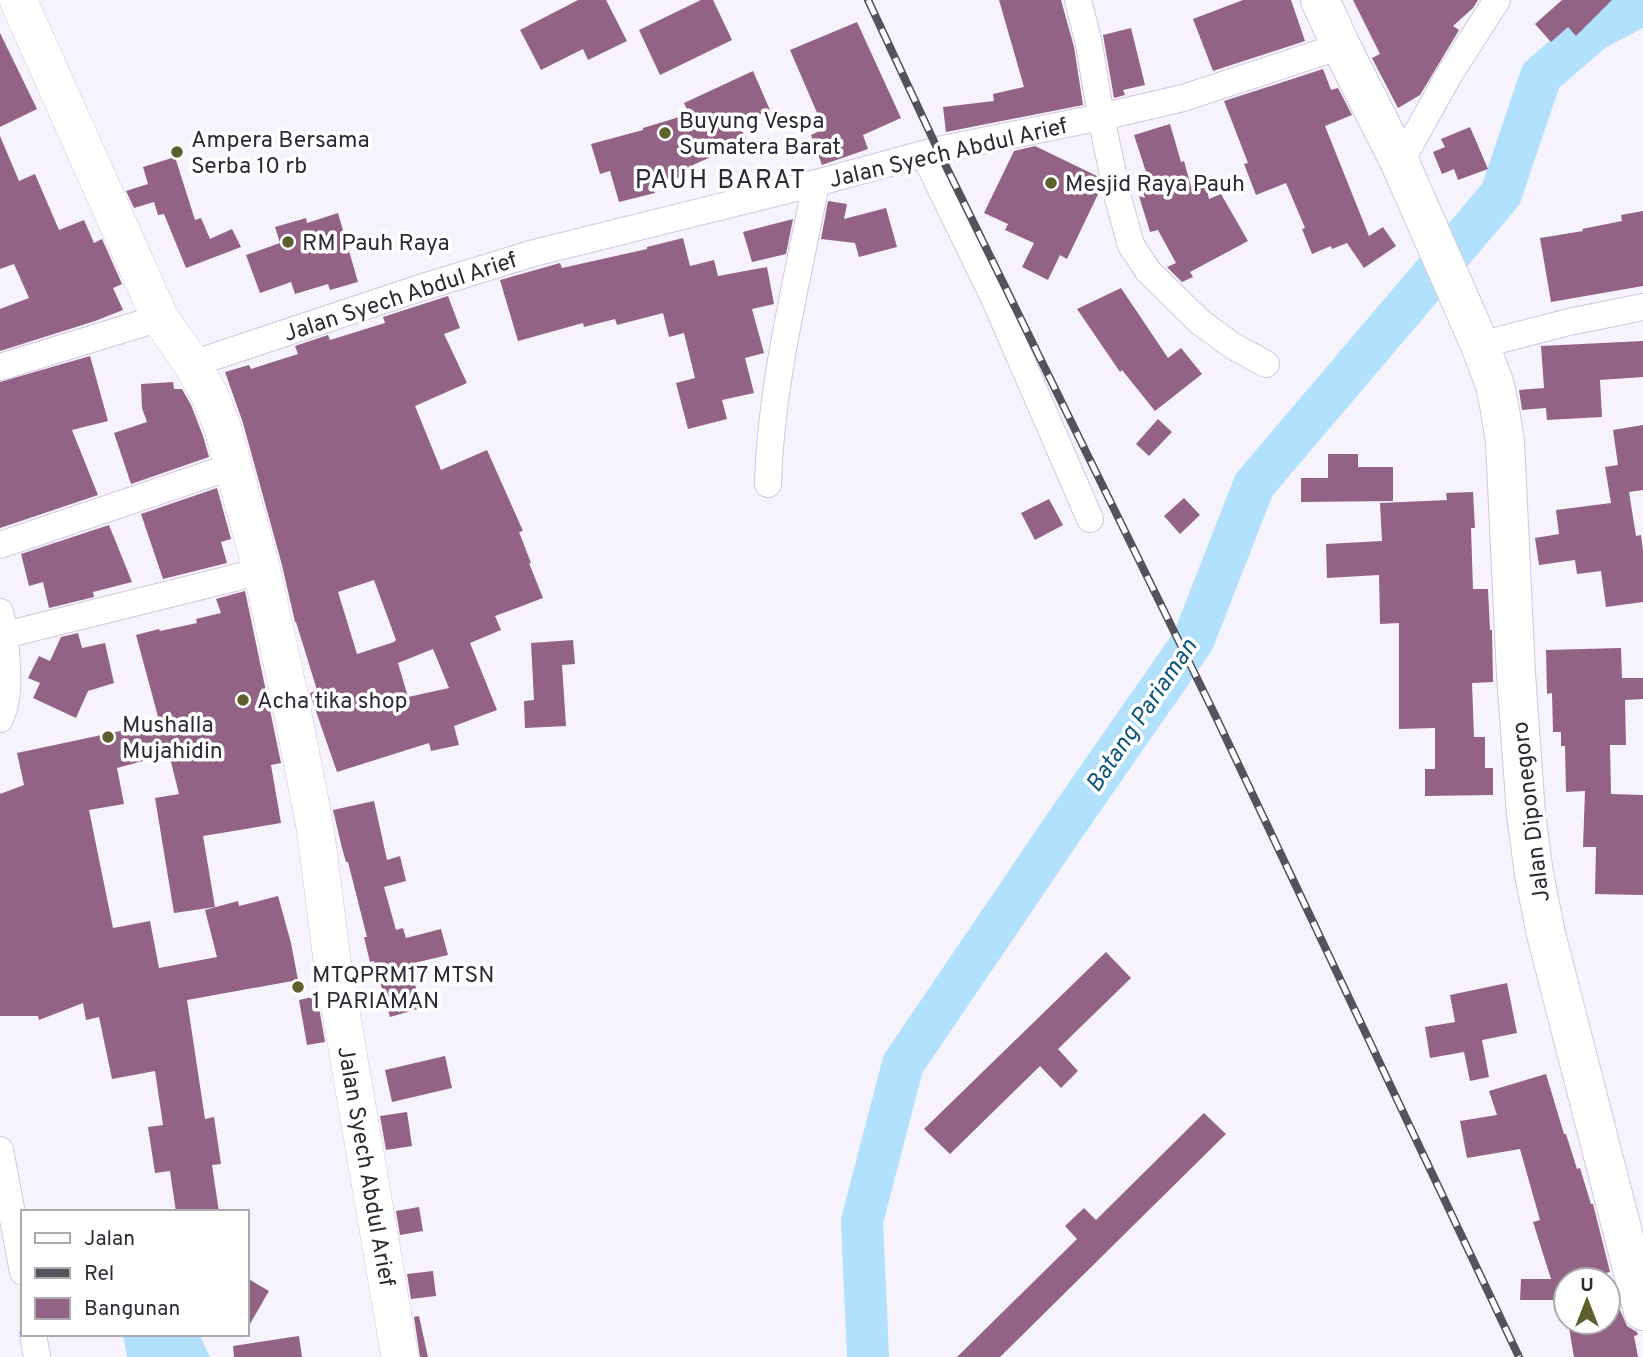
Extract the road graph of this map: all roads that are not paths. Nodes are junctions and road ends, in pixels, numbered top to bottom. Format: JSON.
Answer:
{"nodes":[{"id":1,"x":18,"y":0,"type":"edge"},
{"id":2,"x":1079,"y":0,"type":"edge"},
{"id":3,"x":1320,"y":0,"type":"edge"},
{"id":4,"x":1497,"y":0,"type":"edge"},
{"id":5,"x":1341,"y":46,"type":"junction"},
{"id":6,"x":1101,"y":117,"type":"junction"},
{"id":7,"x":924,"y":154,"type":"junction"},
{"id":8,"x":1400,"y":163,"type":"junction"},
{"id":9,"x":816,"y":183,"type":"junction"},
{"id":10,"x":1643,"y":307,"type":"edge"},
{"id":11,"x":160,"y":318,"type":"junction"},
{"id":12,"x":1480,"y":345,"type":"junction"},
{"id":13,"x":192,"y":364,"type":"junction"},
{"id":14,"x":1266,"y":364,"type":"dead end"},
{"id":15,"x":0,"y":367,"type":"edge"},
{"id":16,"x":233,"y":466,"type":"junction"},
{"id":17,"x":768,"y":484,"type":"dead end"},
{"id":18,"x":1090,"y":519,"type":"dead end"},
{"id":19,"x":0,"y":544,"type":"edge"},
{"id":20,"x":261,"y":571,"type":"junction"},
{"id":21,"x":2,"y":624,"type":"edge"},
{"id":22,"x":0,"y":719,"type":"edge"},
{"id":23,"x":0,"y":1150,"type":"edge"},
{"id":24,"x":21,"y":1261,"type":"edge"},
{"id":25,"x":1643,"y":1311,"type":"edge"},
{"id":26,"x":33,"y":1336,"type":"edge"},
{"id":27,"x":37,"y":1357,"type":"edge"},
{"id":28,"x":400,"y":1357,"type":"edge"}],
"edges":[{"from":1,"to":11,"type":"street","name":"Jalan Syech Abdul Arief"},
{"from":2,"to":6,"type":"street"},
{"from":3,"to":5,"type":"main road","name":"Jalan Diponegoro"},
{"from":4,"to":8,"type":"street"},
{"from":5,"to":6,"type":"street","name":"Jalan Syech Abdul Arief"},
{"from":5,"to":8,"type":"main road","name":"Jalan Diponegoro"},
{"from":6,"to":7,"type":"street","name":"Jalan Syech Abdul Arief"},
{"from":6,"to":14,"type":"street"},
{"from":7,"to":9,"type":"street","name":"Jalan Syech Abdul Arief"},
{"from":7,"to":18,"type":"street"},
{"from":8,"to":12,"type":"main road","name":"Jalan Diponegoro"},
{"from":9,"to":13,"type":"street","name":"Jalan Syech Abdul Arief"},
{"from":9,"to":17,"type":"street"},
{"from":10,"to":12,"type":"street"},
{"from":11,"to":13,"type":"street","name":"Jalan Syech Abdul Arief"},
{"from":11,"to":15,"type":"street"},
{"from":12,"to":25,"type":"main road","name":"Jalan Diponegoro"},
{"from":13,"to":16,"type":"street","name":"Jalan Syech Abdul Arief"},
{"from":16,"to":19,"type":"street"},
{"from":16,"to":20,"type":"street","name":"Jalan Syech Abdul Arief"},
{"from":20,"to":21,"type":"street"},
{"from":20,"to":28,"type":"street","name":"Jalan Syech Abdul Arief"},
{"from":21,"to":22,"type":"street"},
{"from":23,"to":24,"type":"street"},
{"from":26,"to":27,"type":"street"}]}
